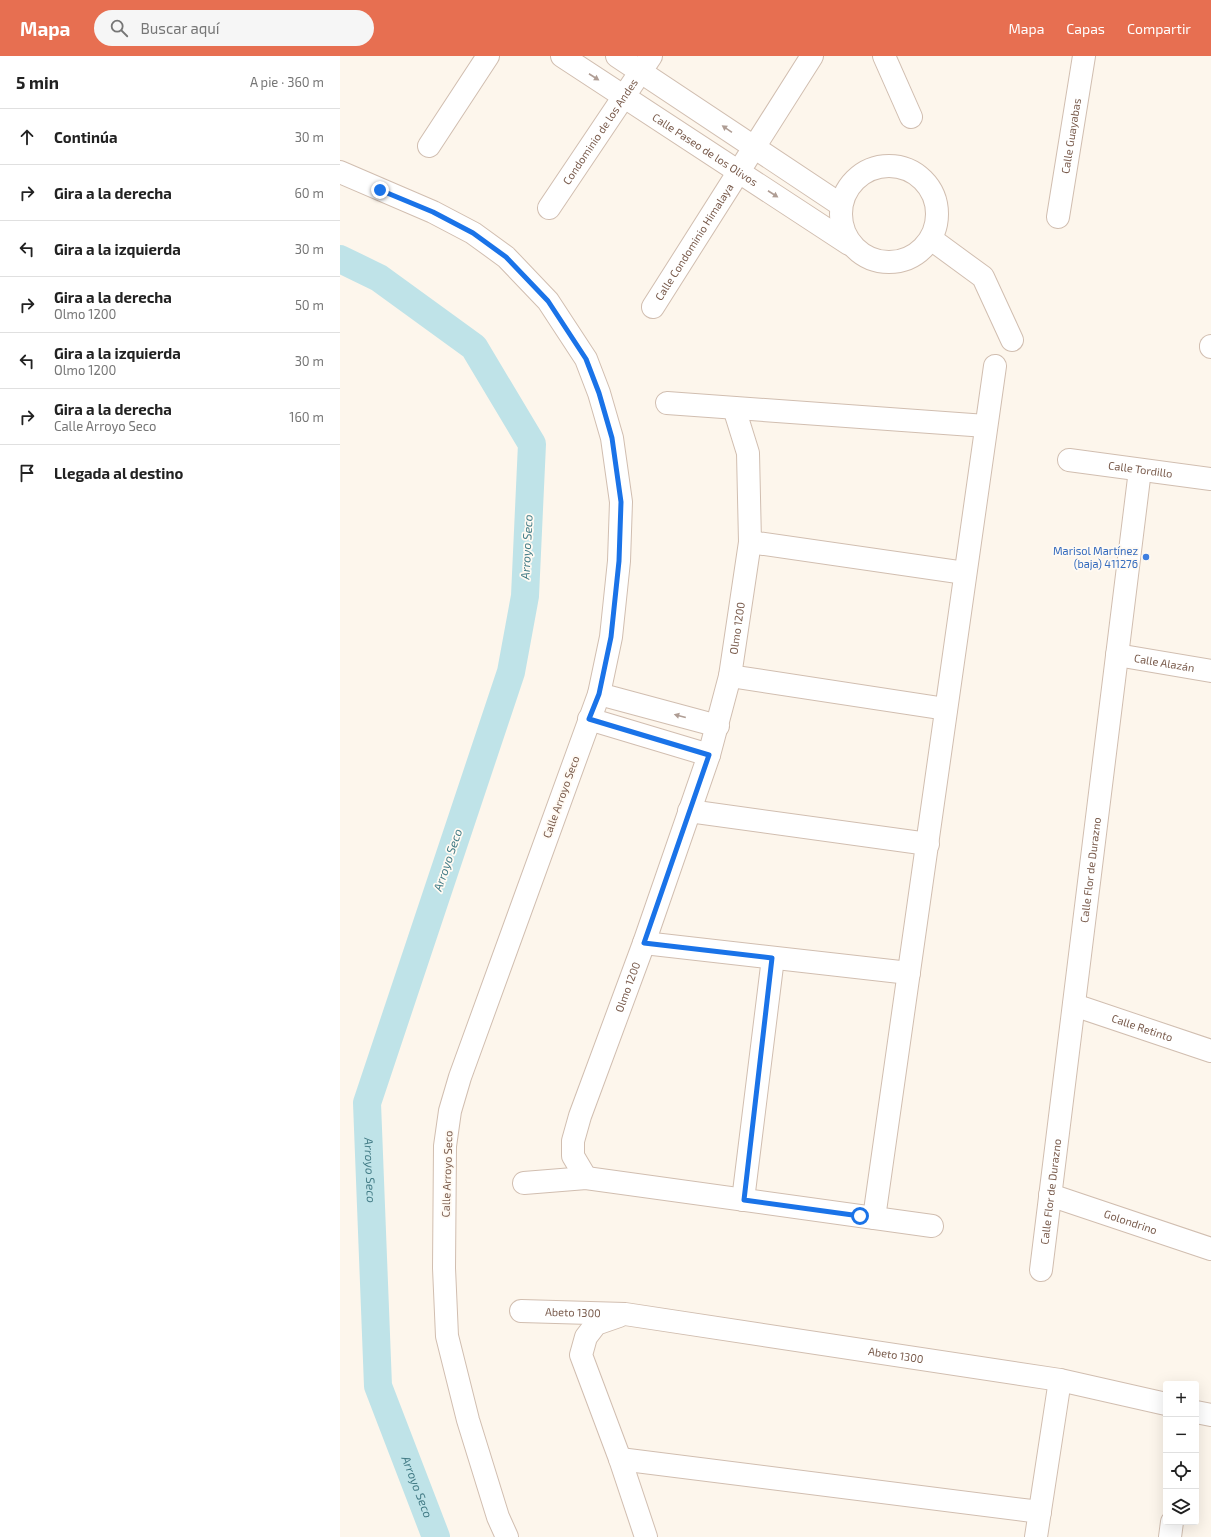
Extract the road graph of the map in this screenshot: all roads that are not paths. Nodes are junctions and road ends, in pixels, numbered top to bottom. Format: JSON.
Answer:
{"nodes":[{"id":1,"x":488,"y":56,"type":"edge"},
{"id":2,"x":562,"y":56,"type":"edge"},
{"id":3,"x":617,"y":56,"type":"edge"},
{"id":4,"x":812,"y":56,"type":"edge"},
{"id":5,"x":884,"y":56,"type":"edge"},
{"id":6,"x":1084,"y":56,"type":"edge"},
{"id":7,"x":646,"y":64,"type":"edge"},
{"id":8,"x":624,"y":97,"type":"junction"},
{"id":9,"x":911,"y":117,"type":"dead end"},
{"id":10,"x":429,"y":146,"type":"dead end"},
{"id":11,"x":754,"y":147,"type":"junction"},
{"id":12,"x":340,"y":172,"type":"edge"},
{"id":13,"x":739,"y":172,"type":"junction"},
{"id":14,"x":841,"y":206,"type":"junction"},
{"id":15,"x":549,"y":208,"type":"dead end"},
{"id":16,"x":1058,"y":217,"type":"dead end"},
{"id":17,"x":931,"y":240,"type":"junction"},
{"id":18,"x":849,"y":244,"type":"junction"},
{"id":19,"x":653,"y":307,"type":"dead end"},
{"id":20,"x":1012,"y":340,"type":"dead end"},
{"id":21,"x":995,"y":366,"type":"dead end"},
{"id":22,"x":667,"y":403,"type":"dead end"},
{"id":23,"x":734,"y":408,"type":"junction"},
{"id":24,"x":986,"y":426,"type":"junction"},
{"id":25,"x":1069,"y":460,"type":"dead end"},
{"id":26,"x":1140,"y":470,"type":"junction"},
{"id":27,"x":1211,"y":480,"type":"edge"},
{"id":28,"x":750,"y":542,"type":"junction"},
{"id":29,"x":965,"y":573,"type":"junction"},
{"id":30,"x":1117,"y":655,"type":"junction"},
{"id":31,"x":1211,"y":671,"type":"edge"},
{"id":32,"x":730,"y":676,"type":"junction"},
{"id":33,"x":599,"y":694,"type":"junction"},
{"id":34,"x":946,"y":710,"type":"junction"},
{"id":35,"x":589,"y":719,"type":"junction"},
{"id":36,"x":718,"y":726,"type":"junction"},
{"id":37,"x":709,"y":755,"type":"junction"},
{"id":38,"x":689,"y":811,"type":"junction"},
{"id":39,"x":928,"y":844,"type":"junction"},
{"id":40,"x":644,"y":943,"type":"junction"},
{"id":41,"x":772,"y":958,"type":"junction"},
{"id":42,"x":908,"y":973,"type":"junction"},
{"id":43,"x":1074,"y":1005,"type":"junction"},
{"id":44,"x":1211,"y":1051,"type":"edge"},
{"id":45,"x":586,"y":1178,"type":"junction"},
{"id":46,"x":524,"y":1183,"type":"dead end"},
{"id":47,"x":1050,"y":1195,"type":"junction"},
{"id":48,"x":744,"y":1200,"type":"junction"},
{"id":49,"x":874,"y":1218,"type":"junction"},
{"id":50,"x":932,"y":1226,"type":"dead end"},
{"id":51,"x":1211,"y":1249,"type":"edge"},
{"id":52,"x":1041,"y":1270,"type":"dead end"},
{"id":53,"x":521,"y":1311,"type":"dead end"},
{"id":54,"x":625,"y":1314,"type":"junction"},
{"id":55,"x":1060,"y":1380,"type":"junction"},
{"id":56,"x":1163,"y":1403,"type":"edge"},
{"id":57,"x":1199,"y":1413,"type":"edge"},
{"id":58,"x":1211,"y":1415,"type":"edge"},
{"id":59,"x":620,"y":1459,"type":"junction"},
{"id":60,"x":1040,"y":1512,"type":"junction"},
{"id":61,"x":1172,"y":1525,"type":"edge"},
{"id":62,"x":507,"y":1537,"type":"edge"},
{"id":63,"x":646,"y":1537,"type":"edge"},
{"id":64,"x":1036,"y":1537,"type":"edge"},
{"id":65,"x":1170,"y":1537,"type":"edge"}],
"edges":[{"from":1,"to":10,"type":"street"},
{"from":2,"to":8,"type":"street","name":"Calle Paseo de los Olivos","one_way":true},
{"from":3,"to":7,"type":"street"},
{"from":4,"to":11,"type":"street","name":"Calle Condominio Himalaya"},
{"from":5,"to":9,"type":"street"},
{"from":6,"to":16,"type":"street","name":"Calle Guayabas"},
{"from":7,"to":8,"type":"street","name":"Condominio de los Andes"},
{"from":11,"to":7,"type":"street","one_way":true},
{"from":8,"to":13,"type":"street","name":"Calle Paseo de los Olivos"},
{"from":8,"to":15,"type":"street","name":"Condominio de los Andes"},
{"from":11,"to":13,"type":"street","name":"Calle Condominio Himalaya"},
{"from":11,"to":14,"type":"street"},
{"from":12,"to":33,"type":"street","name":"Calle Arroyo Seco"},
{"from":13,"to":18,"type":"street","name":"Calle Paseo de los Olivos","one_way":true},
{"from":13,"to":19,"type":"street","name":"Calle Condominio Himalaya"},
{"from":14,"to":17,"type":"street"},
{"from":14,"to":18,"type":"street","name":"Calle Paseo de los Olivos"},
{"from":17,"to":18,"type":"street","name":"Calle Paseo de los Olivos"},
{"from":17,"to":20,"type":"street"},
{"from":21,"to":24,"type":"street"},
{"from":22,"to":23,"type":"street"},
{"from":23,"to":24,"type":"street"},
{"from":23,"to":28,"type":"street","name":"Olmo 1200"},
{"from":24,"to":29,"type":"street"},
{"from":25,"to":26,"type":"street","name":"Calle Tordillo"},
{"from":26,"to":27,"type":"street","name":"Calle Tordillo"},
{"from":26,"to":30,"type":"street","name":"Calle Flor de Durazno"},
{"from":28,"to":29,"type":"street"},
{"from":28,"to":32,"type":"street","name":"Olmo 1200"},
{"from":29,"to":34,"type":"street"},
{"from":30,"to":31,"type":"street","name":"Calle Alazán"},
{"from":30,"to":43,"type":"street","name":"Calle Flor de Durazno"},
{"from":32,"to":34,"type":"street"},
{"from":32,"to":36,"type":"street","name":"Olmo 1200"},
{"from":33,"to":35,"type":"street","name":"Calle Arroyo Seco"},
{"from":36,"to":33,"type":"street","one_way":true},
{"from":34,"to":39,"type":"street"},
{"from":35,"to":37,"type":"street"},
{"from":35,"to":62,"type":"street","name":"Calle Arroyo Seco"},
{"from":36,"to":37,"type":"street","name":"Olmo 1200"},
{"from":37,"to":38,"type":"street","name":"Olmo 1200"},
{"from":38,"to":39,"type":"street"},
{"from":38,"to":40,"type":"street","name":"Olmo 1200"},
{"from":39,"to":42,"type":"street"},
{"from":40,"to":41,"type":"street"},
{"from":40,"to":45,"type":"street","name":"Olmo 1200"},
{"from":41,"to":42,"type":"street"},
{"from":41,"to":48,"type":"street"},
{"from":42,"to":49,"type":"street"},
{"from":43,"to":44,"type":"street","name":"Calle Retinto"},
{"from":43,"to":47,"type":"street","name":"Calle Flor de Durazno"},
{"from":45,"to":46,"type":"street"},
{"from":45,"to":48,"type":"street"},
{"from":47,"to":51,"type":"street","name":"Golondrino"},
{"from":47,"to":52,"type":"street","name":"Calle Flor de Durazno"},
{"from":48,"to":49,"type":"street"},
{"from":49,"to":50,"type":"street"},
{"from":53,"to":54,"type":"street","name":"Abeto 1300"},
{"from":54,"to":55,"type":"street","name":"Abeto 1300"},
{"from":54,"to":59,"type":"street","name":"Abeto 1300"},
{"from":55,"to":56,"type":"street","name":"Abeto 1300"},
{"from":55,"to":60,"type":"street"},
{"from":57,"to":58,"type":"street"},
{"from":59,"to":60,"type":"street"},
{"from":59,"to":63,"type":"street","name":"Abeto 1300"},
{"from":60,"to":64,"type":"street"},
{"from":61,"to":65,"type":"street"}]}
